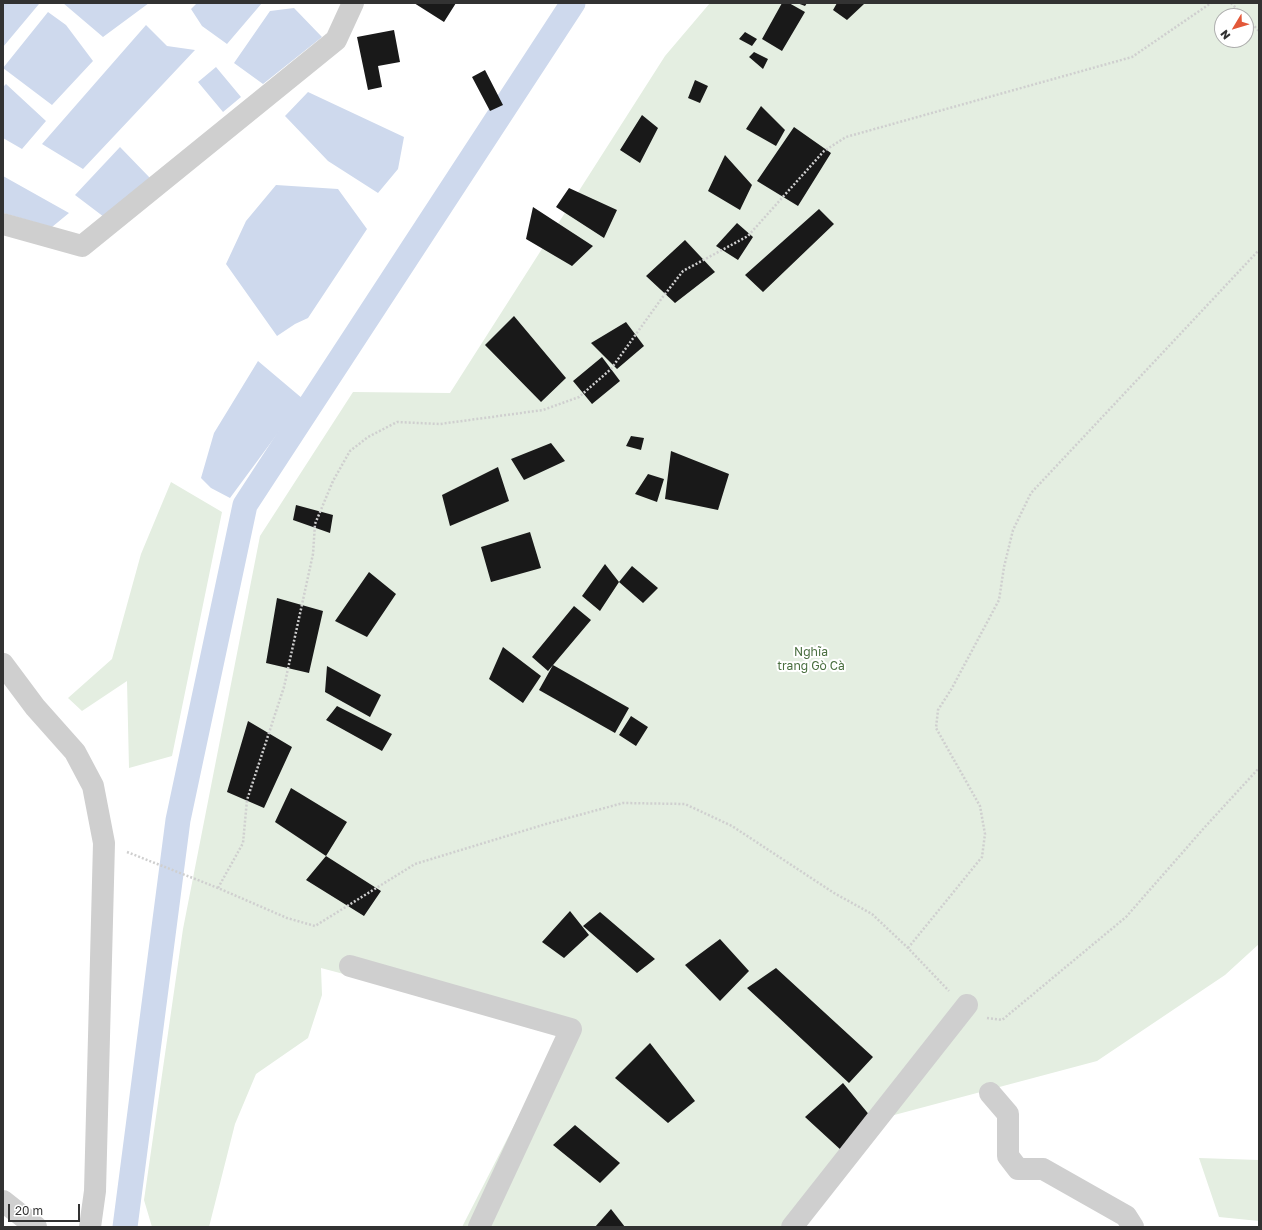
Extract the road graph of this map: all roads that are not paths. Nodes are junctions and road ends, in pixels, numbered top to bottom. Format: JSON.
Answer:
{"nodes":[{"id":1,"x":353,"y":3,"type":"edge"},
{"id":2,"x":3,"y":224,"type":"edge"},
{"id":3,"x":3,"y":664,"type":"edge"},
{"id":4,"x":350,"y":966,"type":"dead end"},
{"id":5,"x":967,"y":1005,"type":"road end"},
{"id":6,"x":990,"y":1093,"type":"dead end"},
{"id":7,"x":3,"y":1201,"type":"edge"},
{"id":8,"x":36,"y":1227,"type":"edge"},
{"id":9,"x":90,"y":1227,"type":"edge"},
{"id":10,"x":479,"y":1227,"type":"edge"},
{"id":11,"x":792,"y":1227,"type":"edge"},
{"id":12,"x":1133,"y":1227,"type":"edge"}],
"edges":[{"from":1,"to":2,"type":"street"},
{"from":3,"to":9,"type":"street"},
{"from":4,"to":10,"type":"street"},
{"from":5,"to":11,"type":"street"},
{"from":6,"to":12,"type":"street"},
{"from":7,"to":8,"type":"street"}]}
